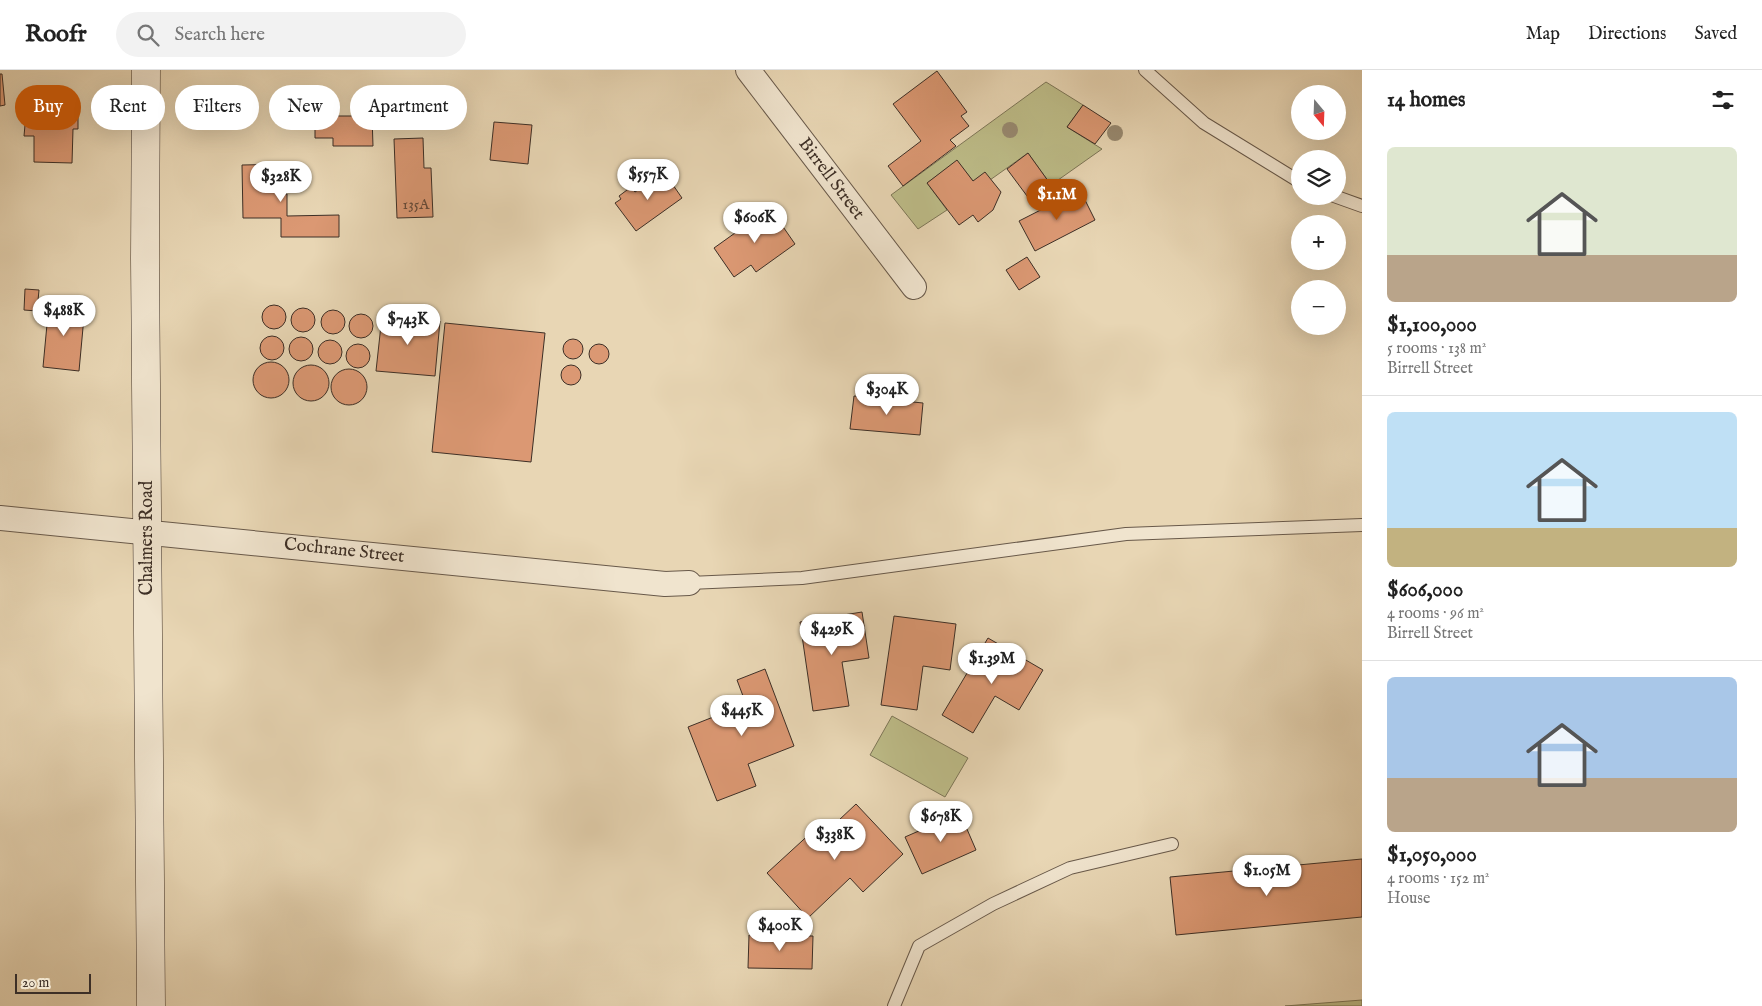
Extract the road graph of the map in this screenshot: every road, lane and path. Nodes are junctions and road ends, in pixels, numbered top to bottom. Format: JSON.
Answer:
{"nodes":[{"id":1,"x":146,"y":70,"type":"edge"},
{"id":2,"x":748,"y":70,"type":"edge"},
{"id":3,"x":1145,"y":70,"type":"edge"},
{"id":4,"x":1291,"y":176,"type":"edge"},
{"id":5,"x":1346,"y":200,"type":"edge"},
{"id":6,"x":1362,"y":206,"type":"edge"},
{"id":7,"x":914,"y":287,"type":"dead end"},
{"id":8,"x":0,"y":518,"type":"edge"},
{"id":9,"x":1362,"y":526,"type":"edge"},
{"id":10,"x":147,"y":531,"type":"junction"},
{"id":11,"x":689,"y":583,"type":"joint"},
{"id":12,"x":1172,"y":844,"type":"dead end"},
{"id":13,"x":151,"y":1006,"type":"edge"},
{"id":14,"x":894,"y":1006,"type":"edge"}],
"edges":[{"from":1,"to":10,"type":"street","name":"Chalmers Road"},
{"from":2,"to":7,"type":"street","name":"Birrell Street"},
{"from":3,"to":4,"type":"lane"},
{"from":5,"to":6,"type":"lane"},
{"from":8,"to":10,"type":"street","name":"Cochrane Street"},
{"from":9,"to":11,"type":"lane"},
{"from":10,"to":11,"type":"street","name":"Cochrane Street"},
{"from":10,"to":13,"type":"street","name":"Chalmers Road"},
{"from":12,"to":14,"type":"lane"}]}
